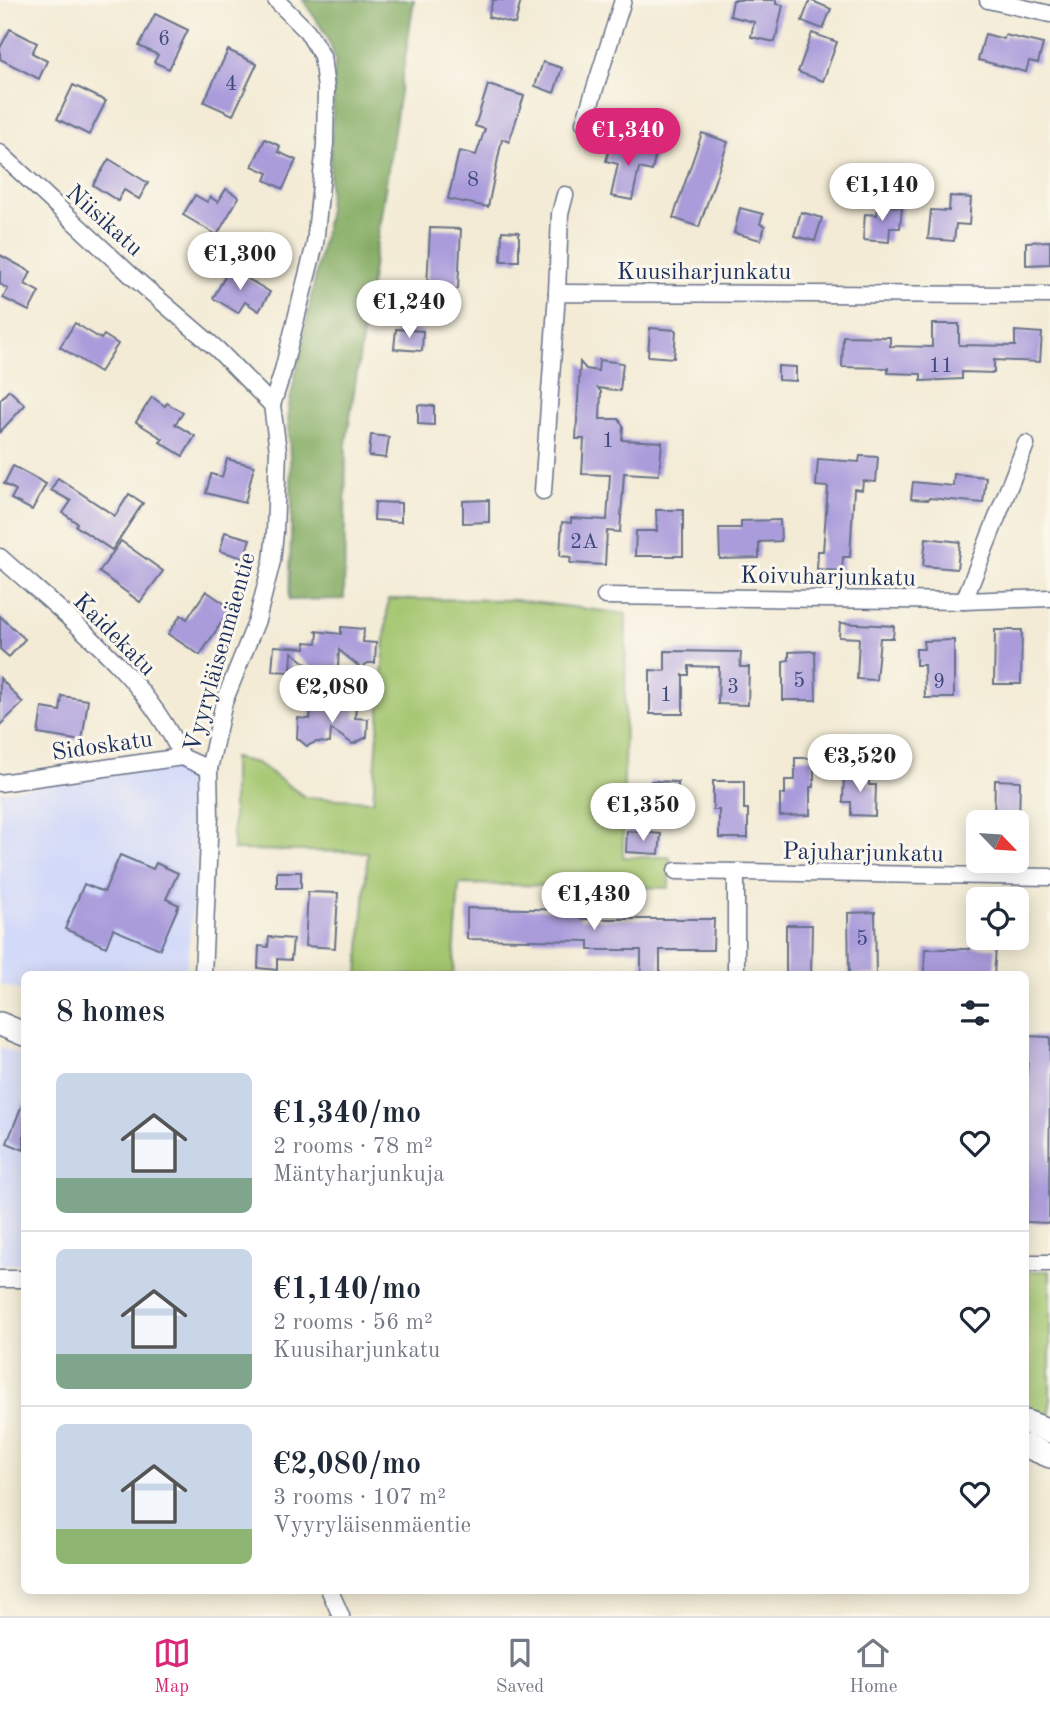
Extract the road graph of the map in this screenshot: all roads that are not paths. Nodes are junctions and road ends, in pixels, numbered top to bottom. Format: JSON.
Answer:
{"nodes":[{"id":1,"x":276,"y":0,"type":"edge"},
{"id":2,"x":623,"y":0,"type":"edge"},
{"id":3,"x":988,"y":0,"type":"edge"},
{"id":4,"x":1050,"y":14,"type":"edge"},
{"id":5,"x":584,"y":123,"type":"dead end"},
{"id":6,"x":0,"y":153,"type":"edge"},
{"id":7,"x":565,"y":195,"type":"dead end"},
{"id":8,"x":556,"y":293,"type":"junction"},
{"id":9,"x":1050,"y":295,"type":"edge"},
{"id":10,"x":272,"y":405,"type":"junction"},
{"id":11,"x":1026,"y":444,"type":"dead end"},
{"id":12,"x":542,"y":491,"type":"dead end"},
{"id":13,"x":0,"y":557,"type":"edge"},
{"id":14,"x":605,"y":596,"type":"dead end"},
{"id":15,"x":1050,"y":598,"type":"edge"},
{"id":16,"x":964,"y":601,"type":"junction"},
{"id":17,"x":181,"y":757,"type":"junction"},
{"id":18,"x":209,"y":769,"type":"junction"},
{"id":19,"x":0,"y":783,"type":"edge"},
{"id":20,"x":676,"y":871,"type":"dead end"},
{"id":21,"x":736,"y":873,"type":"junction"},
{"id":22,"x":1050,"y":877,"type":"edge"},
{"id":23,"x":203,"y":971,"type":"edge"},
{"id":24,"x":736,"y":971,"type":"edge"},
{"id":25,"x":0,"y":1024,"type":"edge"},
{"id":26,"x":21,"y":1033,"type":"edge"},
{"id":27,"x":1029,"y":1263,"type":"edge"},
{"id":28,"x":1050,"y":1263,"type":"edge"},
{"id":29,"x":0,"y":1279,"type":"edge"},
{"id":30,"x":21,"y":1279,"type":"edge"},
{"id":31,"x":1029,"y":1423,"type":"edge"},
{"id":32,"x":1050,"y":1432,"type":"edge"},
{"id":33,"x":1029,"y":1447,"type":"edge"},
{"id":34,"x":1050,"y":1456,"type":"edge"},
{"id":35,"x":331,"y":1594,"type":"edge"},
{"id":36,"x":341,"y":1616,"type":"edge"}],
"edges":[{"from":1,"to":10,"type":"street","name":"Vyyryläisenmäentie"},
{"from":2,"to":5,"type":"street"},
{"from":3,"to":4,"type":"street"},
{"from":6,"to":10,"type":"street","name":"Niisikatu"},
{"from":7,"to":8,"type":"street"},
{"from":8,"to":9,"type":"street","name":"Kuusiharjunkatu"},
{"from":8,"to":12,"type":"street"},
{"from":10,"to":18,"type":"street","name":"Vyyryläisenmäentie"},
{"from":11,"to":16,"type":"street"},
{"from":13,"to":17,"type":"street","name":"Kaidekatu"},
{"from":14,"to":16,"type":"street","name":"Koivuharjunkatu"},
{"from":15,"to":16,"type":"street","name":"Koivuharjunkatu"},
{"from":17,"to":18,"type":"street","name":"Sidoskatu"},
{"from":17,"to":19,"type":"street","name":"Sidoskatu"},
{"from":18,"to":23,"type":"street","name":"Vyyryläisenmäentie"},
{"from":20,"to":21,"type":"street","name":"Pajuharjunkatu"},
{"from":21,"to":22,"type":"street","name":"Pajuharjunkatu"},
{"from":21,"to":24,"type":"street"},
{"from":25,"to":26,"type":"main road"},
{"from":27,"to":28,"type":"street"},
{"from":29,"to":30,"type":"street"},
{"from":31,"to":32,"type":"main road"},
{"from":33,"to":34,"type":"main road"},
{"from":35,"to":36,"type":"street"}]}
